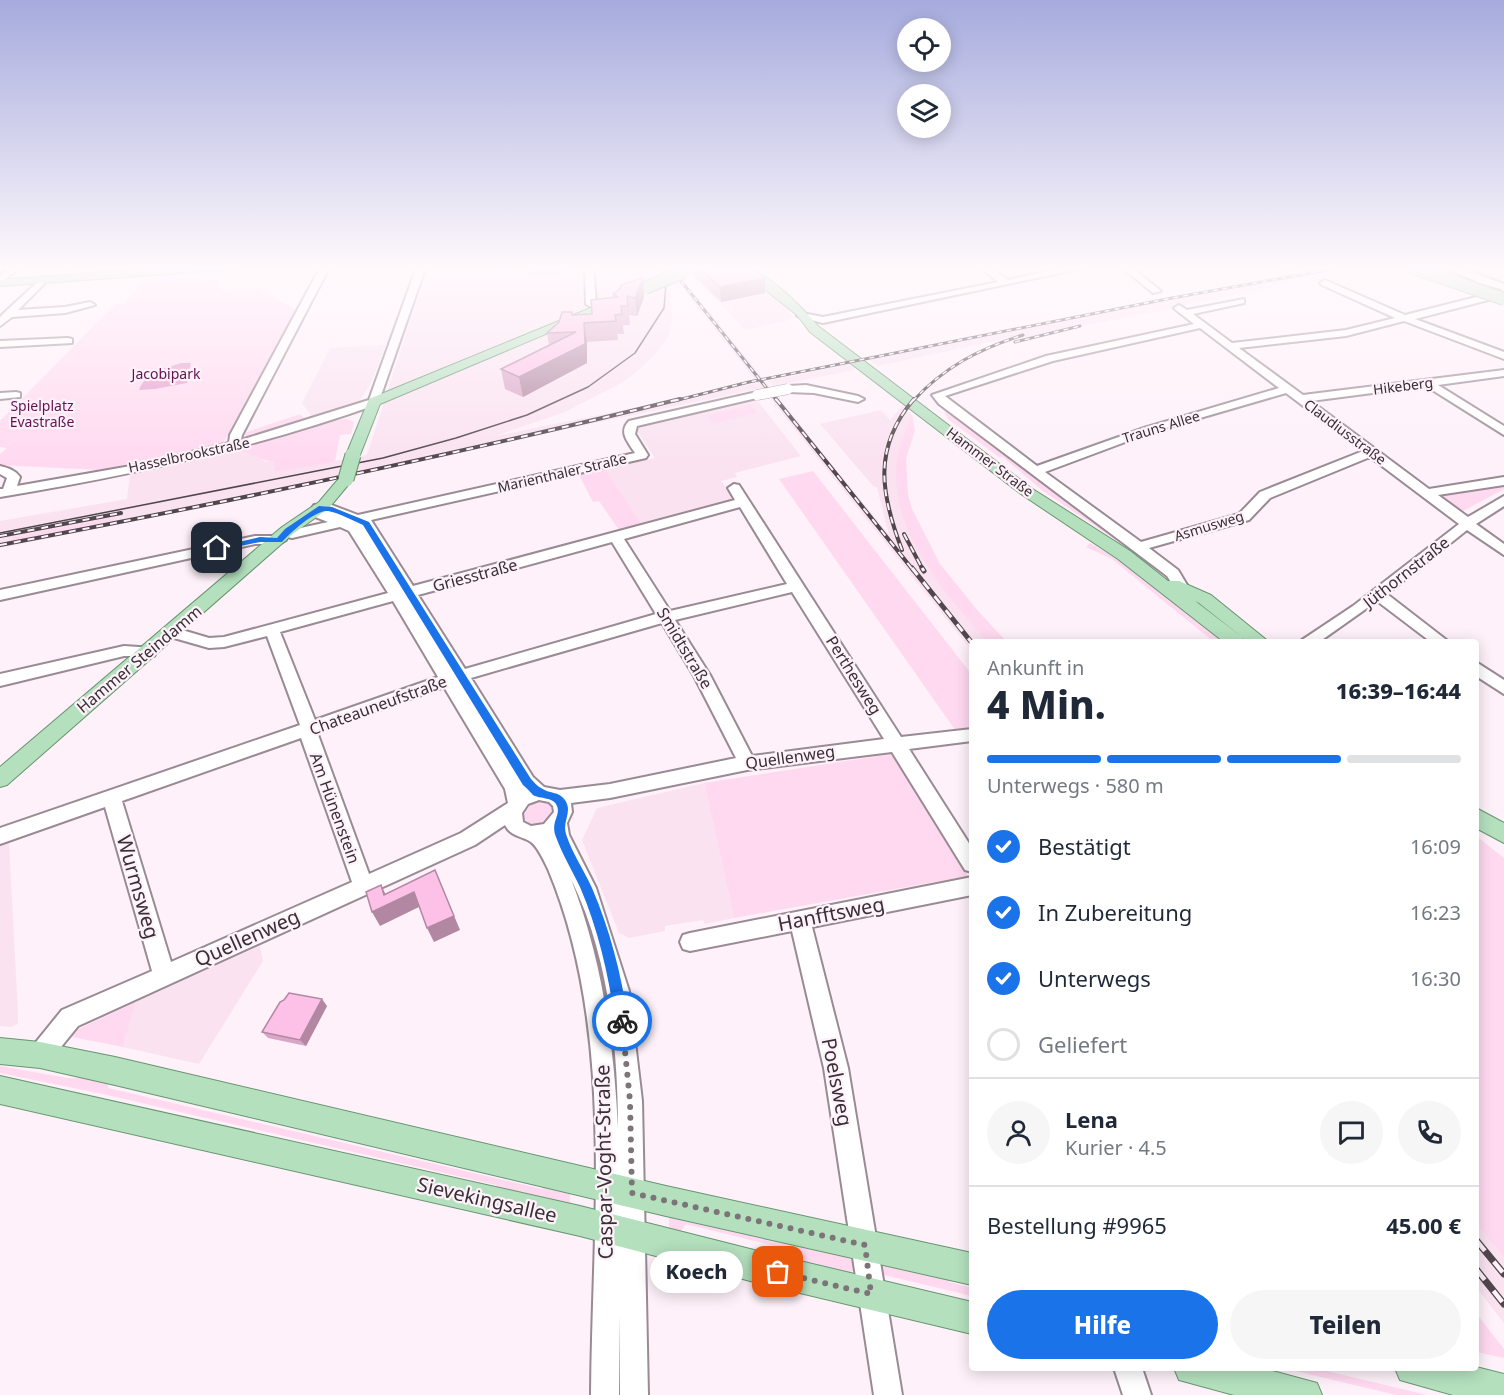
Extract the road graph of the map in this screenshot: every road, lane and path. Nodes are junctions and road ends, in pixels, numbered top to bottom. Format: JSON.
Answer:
{"nodes":[{"id":1,"x":292,"y":331,"type":"edge"},
{"id":2,"x":399,"y":331,"type":"edge"},
{"id":3,"x":544,"y":331,"type":"edge"},
{"id":4,"x":817,"y":331,"type":"edge"},
{"id":5,"x":1174,"y":331,"type":"edge"},
{"id":6,"x":1210,"y":331,"type":"edge"},
{"id":7,"x":1353,"y":331,"type":"edge"},
{"id":8,"x":1438,"y":331,"type":"edge"},
{"id":9,"x":68,"y":341,"type":"dead end"},
{"id":10,"x":0,"y":344,"type":"edge"},
{"id":11,"x":1230,"y":346,"type":"junction"},
{"id":12,"x":1504,"y":356,"type":"edge"},
{"id":13,"x":1504,"y":374,"type":"edge"},
{"id":14,"x":1428,"y":383,"type":"junction"},
{"id":15,"x":380,"y":384,"type":"junction"},
{"id":16,"x":411,"y":387,"type":"junction"},
{"id":17,"x":1287,"y":389,"type":"junction"},
{"id":18,"x":16,"y":395,"type":"dead end"},
{"id":19,"x":0,"y":396,"type":"edge"},
{"id":20,"x":858,"y":399,"type":"dead end"},
{"id":21,"x":1301,"y":399,"type":"junction"},
{"id":22,"x":374,"y":402,"type":"junction"},
{"id":23,"x":329,"y":418,"type":"junction"},
{"id":24,"x":362,"y":431,"type":"junction"},
{"id":25,"x":1504,"y":431,"type":"edge"},
{"id":26,"x":235,"y":445,"type":"junction"},
{"id":27,"x":1372,"y":452,"type":"junction"},
{"id":28,"x":0,"y":470,"type":"edge"},
{"id":29,"x":1037,"y":470,"type":"junction"},
{"id":30,"x":1504,"y":481,"type":"edge"},
{"id":31,"x":734,"y":488,"type":"dead end"},
{"id":32,"x":4,"y":492,"type":"edge"},
{"id":33,"x":1426,"y":493,"type":"junction"},
{"id":34,"x":1504,"y":500,"type":"edge"},
{"id":35,"x":744,"y":502,"type":"junction"},
{"id":36,"x":323,"y":510,"type":"junction"},
{"id":37,"x":358,"y":519,"type":"junction"},
{"id":38,"x":342,"y":523,"type":"junction"},
{"id":39,"x":1467,"y":523,"type":"junction"},
{"id":40,"x":286,"y":537,"type":"junction"},
{"id":41,"x":616,"y":537,"type":"junction"},
{"id":42,"x":1138,"y":547,"type":"junction"},
{"id":43,"x":1504,"y":551,"type":"edge"},
{"id":44,"x":1156,"y":579,"type":"junction"},
{"id":45,"x":797,"y":586,"type":"junction"},
{"id":46,"x":1183,"y":590,"type":"junction"},
{"id":47,"x":402,"y":594,"type":"junction"},
{"id":48,"x":1377,"y":594,"type":"junction"},
{"id":49,"x":0,"y":595,"type":"edge"},
{"id":50,"x":666,"y":617,"type":"junction"},
{"id":51,"x":272,"y":630,"type":"junction"},
{"id":52,"x":171,"y":632,"type":"junction"},
{"id":53,"x":1232,"y":639,"type":"edge"},
{"id":54,"x":1256,"y":639,"type":"edge"},
{"id":55,"x":1312,"y":639,"type":"edge"},
{"id":56,"x":1437,"y":639,"type":"edge"},
{"id":57,"x":148,"y":652,"type":"junction"},
{"id":58,"x":1479,"y":670,"type":"edge"},
{"id":59,"x":454,"y":677,"type":"junction"},
{"id":60,"x":0,"y":680,"type":"edge"},
{"id":61,"x":1504,"y":688,"type":"edge"},
{"id":62,"x":309,"y":729,"type":"junction"},
{"id":63,"x":969,"y":735,"type":"edge"},
{"id":64,"x":896,"y":743,"type":"junction"},
{"id":65,"x":747,"y":763,"type":"junction"},
{"id":66,"x":0,"y":779,"type":"edge"},
{"id":67,"x":539,"y":793,"type":"junction"},
{"id":68,"x":112,"y":798,"type":"junction"},
{"id":69,"x":560,"y":812,"type":"junction"},
{"id":70,"x":521,"y":820,"type":"junction"},
{"id":71,"x":1489,"y":825,"type":"edge"},
{"id":72,"x":0,"y":836,"type":"edge"},
{"id":73,"x":1504,"y":843,"type":"edge"},
{"id":74,"x":969,"y":859,"type":"edge"},
{"id":75,"x":363,"y":885,"type":"junction"},
{"id":76,"x":969,"y":887,"type":"edge"},
{"id":77,"x":800,"y":920,"type":"junction"},
{"id":78,"x":690,"y":942,"type":"dead end"},
{"id":79,"x":164,"y":975,"type":"junction"},
{"id":80,"x":0,"y":1051,"type":"edge"},
{"id":81,"x":40,"y":1055,"type":"junction"},
{"id":82,"x":0,"y":1091,"type":"edge"},
{"id":83,"x":619,"y":1190,"type":"junction"},
{"id":84,"x":619,"y":1232,"type":"junction"},
{"id":85,"x":865,"y":1245,"type":"junction"},
{"id":86,"x":969,"y":1268,"type":"edge"},
{"id":87,"x":871,"y":1294,"type":"junction"},
{"id":88,"x":969,"y":1317,"type":"edge"},
{"id":89,"x":1129,"y":1371,"type":"edge"},
{"id":90,"x":1204,"y":1371,"type":"edge"},
{"id":91,"x":1424,"y":1371,"type":"edge"},
{"id":92,"x":1504,"y":1391,"type":"edge"},
{"id":93,"x":605,"y":1395,"type":"edge"},
{"id":94,"x":634,"y":1395,"type":"edge"},
{"id":95,"x":888,"y":1395,"type":"edge"},
{"id":96,"x":1137,"y":1395,"type":"edge"},
{"id":97,"x":1305,"y":1395,"type":"edge"}],
"edges":[{"from":1,"to":26,"type":"street"},
{"from":2,"to":15,"type":"street","name":"Hammer Steindamm"},
{"from":3,"to":16,"type":"main road"},
{"from":4,"to":44,"type":"main road","name":"Hammer Straße"},
{"from":5,"to":29,"type":"street","name":"Hammer Straße"},
{"from":6,"to":11,"type":"street","name":"Claudiusstraße"},
{"from":7,"to":11,"type":"street"},
{"from":8,"to":12,"type":"street"},
{"from":9,"to":10,"type":"street"},
{"from":11,"to":17,"type":"street","name":"Claudiusstraße"},
{"from":13,"to":14,"type":"street","name":"Hikeberg"},
{"from":14,"to":21,"type":"street","name":"Hikeberg"},
{"from":14,"to":25,"type":"street"},
{"from":15,"to":16,"type":"street"},
{"from":15,"to":22,"type":"street","name":"Hammer Steindamm"},
{"from":16,"to":22,"type":"main road"},
{"from":17,"to":21,"type":"street","name":"Claudiusstraße"},
{"from":17,"to":29,"type":"street","name":"Trauns Allee"},
{"from":18,"to":19,"type":"street"},
{"from":20,"to":37,"type":"street","name":"Marienthaler Straße","bridge":true},
{"from":21,"to":27,"type":"street","name":"Claudiusstraße"},
{"from":22,"to":23,"type":"street","name":"Hasselbrookstraße"},
{"from":22,"to":24,"type":"main road","name":"Hammer Steindamm"},
{"from":23,"to":24,"type":"street"},
{"from":23,"to":26,"type":"street","name":"Hasselbrookstraße"},
{"from":24,"to":36,"type":"main road","name":"Hammer Steindamm","bridge":true},
{"from":26,"to":32,"type":"street","name":"Hasselbrookstraße"},
{"from":27,"to":33,"type":"street","name":"Claudiusstraße"},
{"from":27,"to":42,"type":"street","name":"Asmusweg"},
{"from":28,"to":32,"type":"street"},
{"from":29,"to":42,"type":"street","name":"Hammer Straße"},
{"from":30,"to":33,"type":"street"},
{"from":31,"to":35,"type":"street","name":"Perthesweg"},
{"from":33,"to":39,"type":"street","name":"Claudiusstraße"},
{"from":34,"to":39,"type":"street","name":"Jüthornstraße"},
{"from":35,"to":41,"type":"street","name":"Griesstraße"},
{"from":35,"to":45,"type":"street","name":"Perthesweg"},
{"from":36,"to":37,"type":"street","name":"Caspar-Voght-Straße"},
{"from":36,"to":38,"type":"street","name":"Caspar-Voght-Straße"},
{"from":36,"to":40,"type":"main road","name":"Hammer Steindamm"},
{"from":37,"to":38,"type":"street","name":"Marienthaler Straße"},
{"from":37,"to":47,"type":"street","name":"Caspar-Voght-Straße"},
{"from":38,"to":40,"type":"street","name":"Marienthaler Straße"},
{"from":38,"to":47,"type":"street","name":"Caspar-Voght-Straße"},
{"from":39,"to":43,"type":"street","name":"Claudiusstraße"},
{"from":39,"to":48,"type":"street","name":"Jüthornstraße"},
{"from":40,"to":49,"type":"street","name":"Marienthaler Straße"},
{"from":40,"to":52,"type":"main road","name":"Hammer Steindamm"},
{"from":41,"to":47,"type":"street","name":"Griesstraße"},
{"from":41,"to":50,"type":"street","name":"Smidtstraße"},
{"from":42,"to":46,"type":"street","name":"Hammer Straße"},
{"from":44,"to":46,"type":"main road","name":"Hammer Straße"},
{"from":44,"to":53,"type":"main road","name":"Hammer Straße"},
{"from":45,"to":50,"type":"street","name":"Chateauneufstraße"},
{"from":45,"to":64,"type":"street","name":"Perthesweg"},
{"from":46,"to":54,"type":"main road","name":"Hammer Straße"},
{"from":47,"to":51,"type":"street","name":"Griesstraße"},
{"from":47,"to":59,"type":"street","name":"Caspar-Voght-Straße"},
{"from":48,"to":55,"type":"street","name":"Jüthornstraße"},
{"from":48,"to":56,"type":"street"},
{"from":50,"to":59,"type":"street","name":"Chateauneufstraße"},
{"from":50,"to":65,"type":"street","name":"Smidtstraße"},
{"from":51,"to":52,"type":"street","name":"Griesstraße"},
{"from":51,"to":62,"type":"street","name":"Am Hünenstein"},
{"from":52,"to":57,"type":"main road","name":"Hammer Steindamm"},
{"from":57,"to":60,"type":"street"},
{"from":57,"to":66,"type":"main road","name":"Hammer Steindamm"},
{"from":58,"to":61,"type":"street"},
{"from":59,"to":62,"type":"street","name":"Chateauneufstraße"},
{"from":59,"to":67,"type":"street","name":"Caspar-Voght-Straße"},
{"from":59,"to":70,"type":"street","name":"Caspar-Voght-Straße"},
{"from":62,"to":68,"type":"street","name":"Chateauneufstraße"},
{"from":62,"to":75,"type":"street","name":"Am Hünenstein"},
{"from":63,"to":64,"type":"street","name":"Quellenweg"},
{"from":64,"to":65,"type":"street","name":"Quellenweg"},
{"from":64,"to":74,"type":"street","name":"Perthesweg"},
{"from":65,"to":69,"type":"street","name":"Quellenweg"},
{"from":67,"to":69,"type":"street"},
{"from":67,"to":70,"type":"street"},
{"from":68,"to":72,"type":"street","name":"Chateauneufstraße"},
{"from":68,"to":79,"type":"street","name":"Wurmsweg"},
{"from":69,"to":70,"type":"street"},
{"from":69,"to":83,"type":"street","name":"Caspar-Voght-Straße"},
{"from":70,"to":75,"type":"street","name":"Quellenweg"},
{"from":70,"to":83,"type":"street","name":"Caspar-Voght-Straße"},
{"from":71,"to":73,"type":"main road"},
{"from":75,"to":79,"type":"street","name":"Quellenweg"},
{"from":76,"to":77,"type":"street","name":"Hanfftsweg"},
{"from":77,"to":78,"type":"street","name":"Hanfftsweg"},
{"from":77,"to":85,"type":"street","name":"Poelsweg"},
{"from":79,"to":81,"type":"street","name":"Quellenweg"},
{"from":80,"to":81,"type":"main road"},
{"from":81,"to":83,"type":"main road"},
{"from":82,"to":84,"type":"main road","name":"Sievekingsallee"},
{"from":83,"to":84,"type":"street","name":"Caspar-Voght-Straße"},
{"from":83,"to":85,"type":"main road"},
{"from":84,"to":87,"type":"main road","name":"Sievekingsallee"},
{"from":84,"to":93,"type":"street","name":"Caspar-Voght-Straße"},
{"from":84,"to":94,"type":"street","name":"Caspar-Voght-Straße"},
{"from":85,"to":86,"type":"main road"},
{"from":85,"to":87,"type":"street","name":"Poelsweg"},
{"from":87,"to":88,"type":"main road","name":"Sievekingsallee"},
{"from":87,"to":95,"type":"street","name":"Poelsweg"},
{"from":89,"to":96,"type":"street"},
{"from":90,"to":97,"type":"main road"},
{"from":91,"to":92,"type":"main road"}]}
